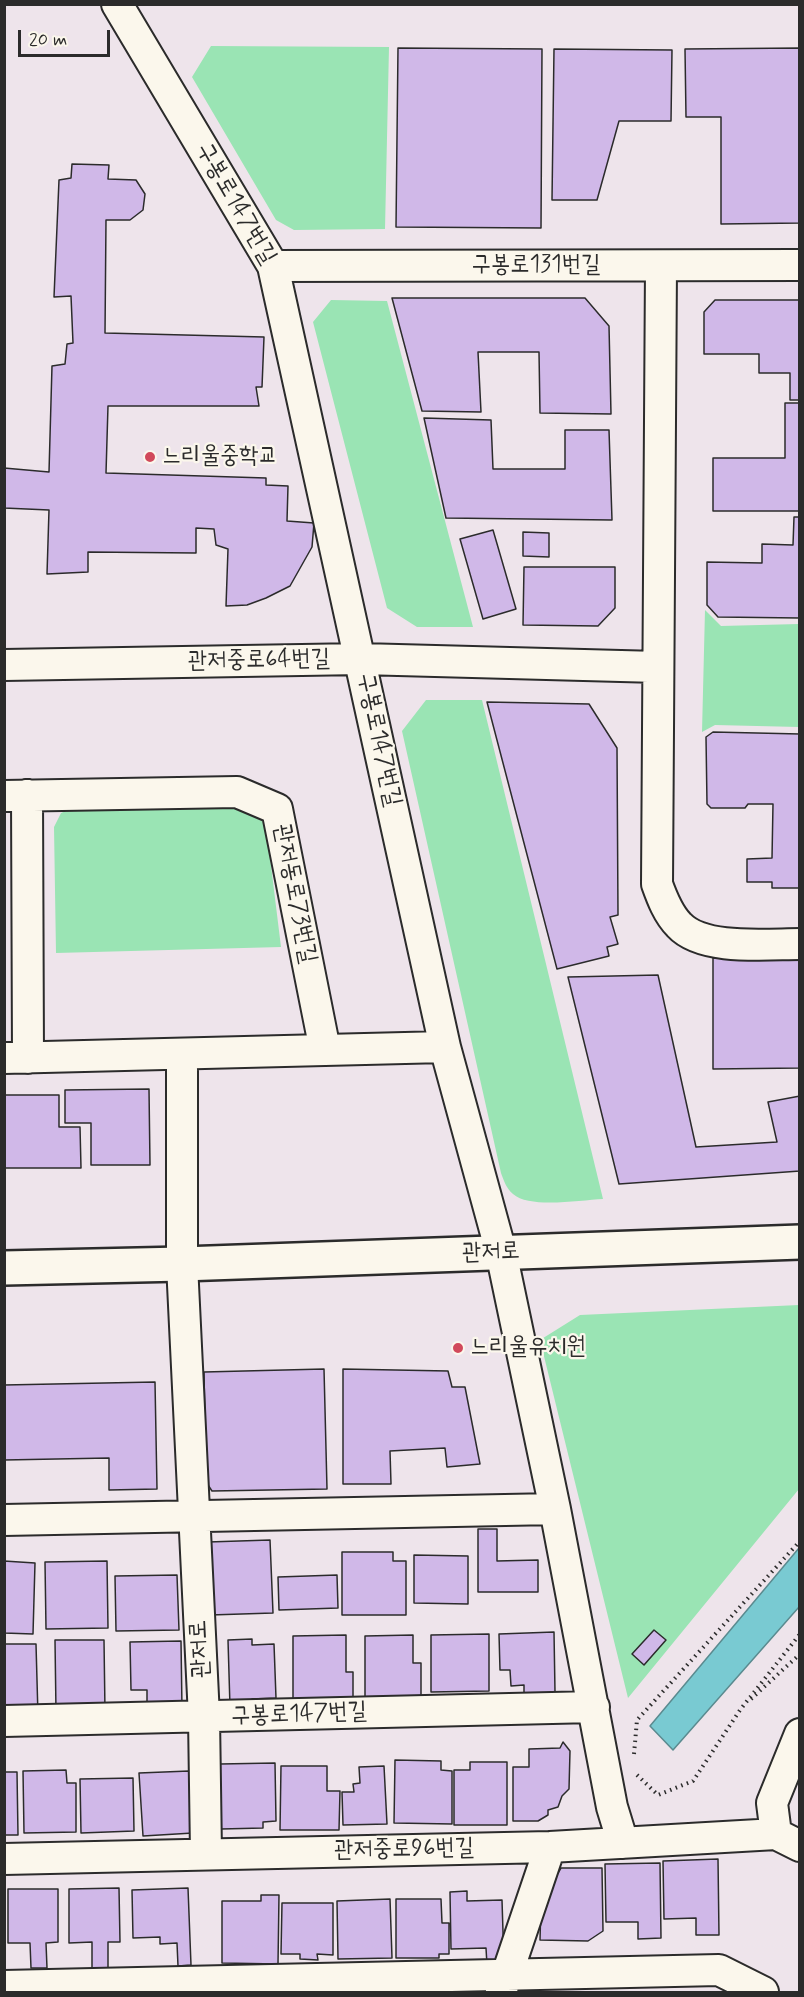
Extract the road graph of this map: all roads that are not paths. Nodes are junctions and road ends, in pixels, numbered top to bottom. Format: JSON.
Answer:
{"nodes":[{"id":1,"x":117,"y":4,"type":"edge"},
{"id":2,"x":800,"y":265,"type":"edge"},
{"id":3,"x":273,"y":266,"type":"junction"},
{"id":4,"x":661,"y":266,"type":"junction"},
{"id":5,"x":361,"y":659,"type":"junction"},
{"id":6,"x":4,"y":665,"type":"edge"},
{"id":7,"x":658,"y":667,"type":"junction"},
{"id":8,"x":16,"y":795,"type":"edge"},
{"id":9,"x":800,"y":944,"type":"edge"},
{"id":10,"x":445,"y":1047,"type":"junction"},
{"id":11,"x":325,"y":1050,"type":"junction"},
{"id":12,"x":182,"y":1055,"type":"junction"},
{"id":13,"x":16,"y":1058,"type":"edge"},
{"id":14,"x":800,"y":1242,"type":"edge"},
{"id":15,"x":501,"y":1252,"type":"junction"},
{"id":16,"x":182,"y":1264,"type":"junction"},
{"id":17,"x":4,"y":1268,"type":"edge"},
{"id":18,"x":555,"y":1509,"type":"junction"},
{"id":19,"x":194,"y":1514,"type":"junction"},
{"id":20,"x":4,"y":1520,"type":"edge"},
{"id":21,"x":594,"y":1707,"type":"junction"},
{"id":22,"x":204,"y":1718,"type":"junction"},
{"id":23,"x":4,"y":1721,"type":"edge"},
{"id":24,"x":800,"y":1734,"type":"edge"},
{"id":25,"x":788,"y":1840,"type":"edge"},
{"id":26,"x":623,"y":1843,"type":"junction"},
{"id":27,"x":550,"y":1847,"type":"junction"},
{"id":28,"x":206,"y":1853,"type":"junction"},
{"id":29,"x":4,"y":1859,"type":"edge"},
{"id":30,"x":676,"y":1982,"type":"edge"},
{"id":31,"x":504,"y":1983,"type":"edge"},
{"id":32,"x":4,"y":1986,"type":"edge"},
{"id":33,"x":148,"y":1988,"type":"edge"},
{"id":34,"x":763,"y":1992,"type":"edge"}],
"edges":[{"from":1,"to":3,"type":"street","name":"구봉로147번길"},
{"from":2,"to":4,"type":"street","name":"구봉로131번길"},
{"from":3,"to":4,"type":"street","name":"구봉로131번길"},
{"from":3,"to":5,"type":"street","name":"구봉로147번길"},
{"from":4,"to":7,"type":"street"},
{"from":5,"to":6,"type":"street","name":"관저중로64번길"},
{"from":5,"to":7,"type":"street","name":"관저중로64번길"},
{"from":5,"to":10,"type":"street","name":"구봉로147번길"},
{"from":7,"to":9,"type":"street"},
{"from":8,"to":11,"type":"street","name":"관저동로73번길"},
{"from":8,"to":13,"type":"street","name":"관저동로73번길"},
{"from":10,"to":11,"type":"street","name":"관저동로73번길"},
{"from":10,"to":15,"type":"street","name":"구봉로147번길"},
{"from":11,"to":12,"type":"street","name":"관저동로73번길"},
{"from":12,"to":13,"type":"street","name":"관저동로73번길"},
{"from":12,"to":16,"type":"street","name":"관저로"},
{"from":14,"to":15,"type":"street","name":"관저로"},
{"from":15,"to":16,"type":"street","name":"관저로"},
{"from":15,"to":18,"type":"street","name":"구봉로147번길"},
{"from":16,"to":17,"type":"street","name":"관저로"},
{"from":16,"to":19,"type":"street","name":"관저로"},
{"from":18,"to":19,"type":"street"},
{"from":18,"to":21,"type":"street","name":"구봉로147번길"},
{"from":19,"to":20,"type":"street"},
{"from":19,"to":22,"type":"street","name":"관저로"},
{"from":21,"to":22,"type":"street","name":"구봉로147번길"},
{"from":21,"to":26,"type":"street","name":"구봉로147번길"},
{"from":22,"to":23,"type":"street","name":"구봉로147번길"},
{"from":22,"to":28,"type":"street","name":"관저로"},
{"from":24,"to":25,"type":"street"},
{"from":25,"to":26,"type":"street","name":"관저중로96번길"},
{"from":26,"to":27,"type":"street","name":"관저중로96번길"},
{"from":27,"to":28,"type":"street","name":"관저중로96번길"},
{"from":27,"to":31,"type":"street"},
{"from":28,"to":29,"type":"street","name":"관저중로96번길"},
{"from":30,"to":31,"type":"street"},
{"from":30,"to":34,"type":"street"},
{"from":31,"to":33,"type":"street"},
{"from":32,"to":33,"type":"street"}]}
